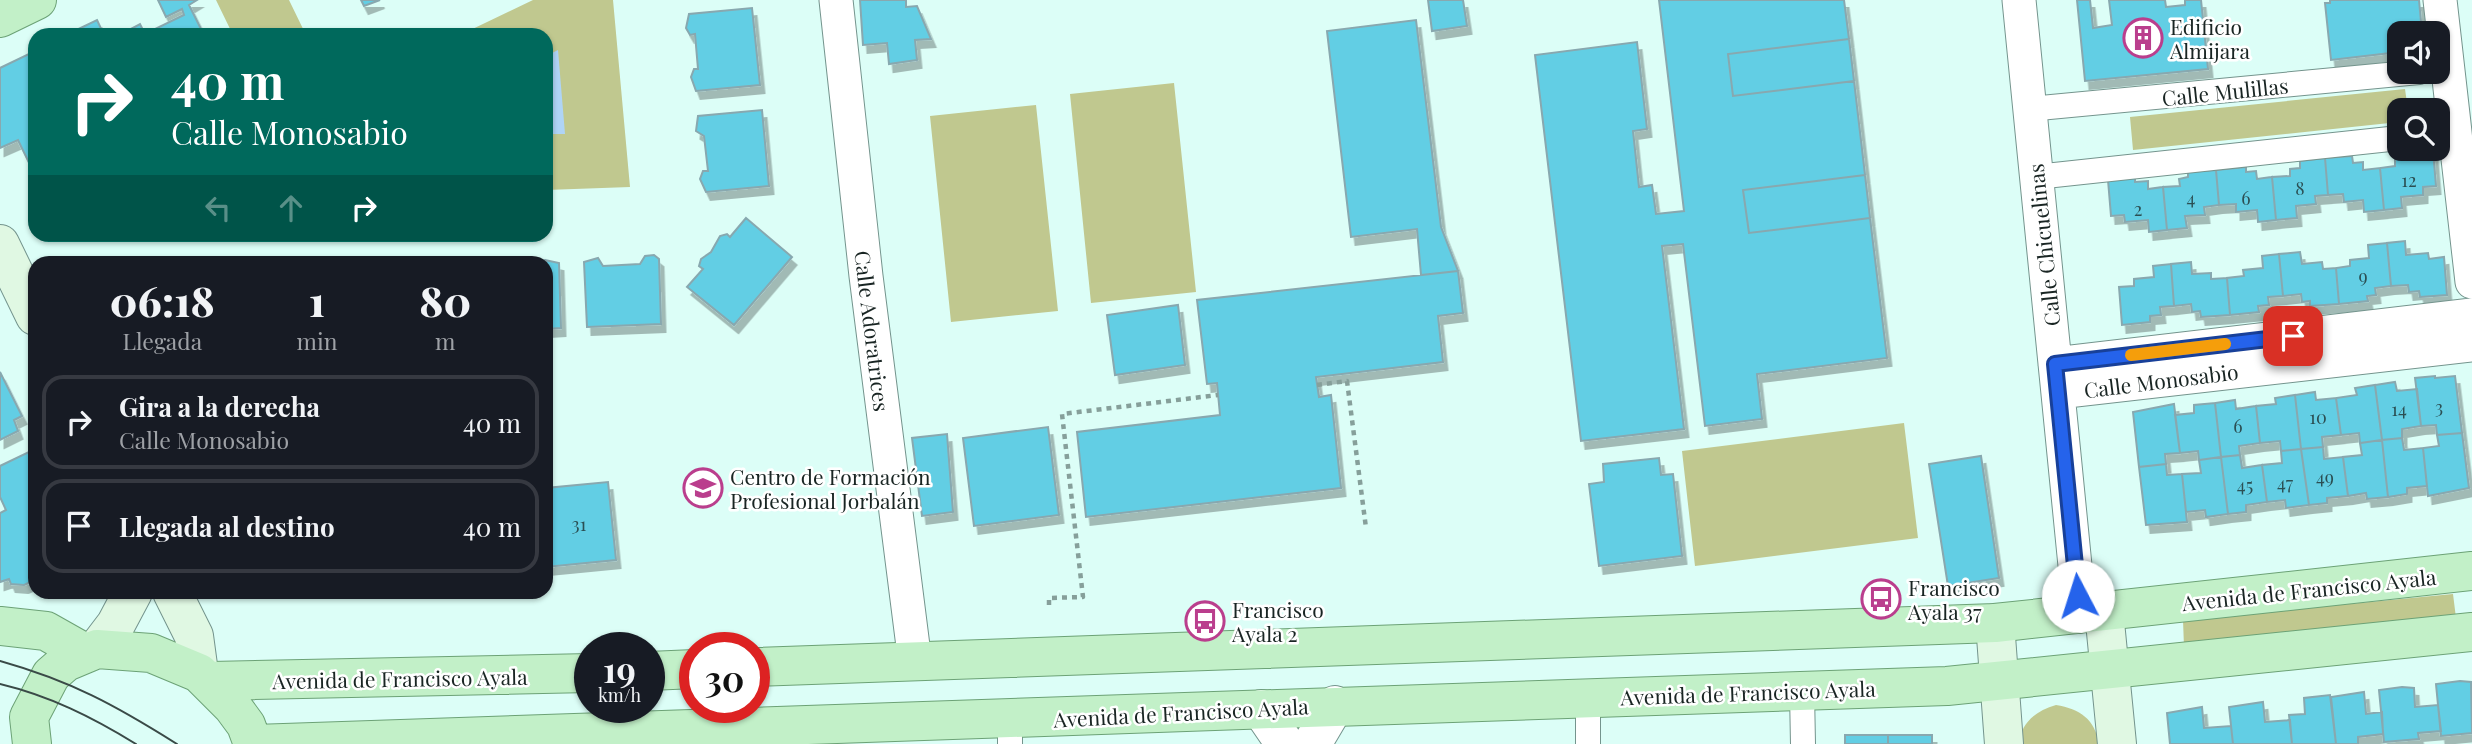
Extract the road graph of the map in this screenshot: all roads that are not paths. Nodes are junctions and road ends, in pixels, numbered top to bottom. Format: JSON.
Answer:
{"nodes":[{"id":1,"x":37,"y":0,"type":"edge"},
{"id":2,"x":836,"y":0,"type":"edge"},
{"id":3,"x":2019,"y":0,"type":"edge"},
{"id":4,"x":2440,"y":0,"type":"edge"},
{"id":5,"x":0,"y":18,"type":"edge"},
{"id":6,"x":2438,"y":21,"type":"edge"},
{"id":7,"x":2387,"y":75,"type":"edge"},
{"id":8,"x":2030,"y":109,"type":"junction"},
{"id":9,"x":2387,"y":139,"type":"edge"},
{"id":10,"x":2450,"y":156,"type":"edge"},
{"id":11,"x":2036,"y":177,"type":"junction"},
{"id":12,"x":0,"y":244,"type":"edge"},
{"id":13,"x":2472,"y":282,"type":"edge"},
{"id":14,"x":28,"y":302,"type":"edge"},
{"id":15,"x":2472,"y":315,"type":"edge"},
{"id":16,"x":2472,"y":345,"type":"edge"},
{"id":17,"x":2057,"y":378,"type":"junction"},
{"id":18,"x":2472,"y":571,"type":"edge"},
{"id":19,"x":129,"y":599,"type":"edge"},
{"id":20,"x":176,"y":599,"type":"edge"},
{"id":21,"x":2092,"y":614,"type":"junction"},
{"id":22,"x":1995,"y":623,"type":"junction"},
{"id":23,"x":0,"y":626,"type":"edge"},
{"id":24,"x":2472,"y":632,"type":"edge"},
{"id":25,"x":91,"y":651,"type":"junction"},
{"id":26,"x":915,"y":662,"type":"junction"},
{"id":27,"x":770,"y":667,"type":"edge"},
{"id":28,"x":2109,"y":670,"type":"junction"},
{"id":29,"x":574,"y":673,"type":"edge"},
{"id":30,"x":205,"y":677,"type":"junction"},
{"id":31,"x":2001,"y":680,"type":"junction"},
{"id":32,"x":1802,"y":692,"type":"junction"},
{"id":33,"x":1588,"y":697,"type":"junction"},
{"id":34,"x":1335,"y":705,"type":"junction"},
{"id":35,"x":1261,"y":709,"type":"junction"},
{"id":36,"x":0,"y":730,"type":"edge"},
{"id":37,"x":1010,"y":731,"type":"edge"},
{"id":38,"x":388,"y":742,"type":"edge"},
{"id":39,"x":29,"y":744,"type":"edge"},
{"id":40,"x":253,"y":744,"type":"edge"},
{"id":41,"x":1285,"y":744,"type":"edge"},
{"id":42,"x":1312,"y":744,"type":"edge"},
{"id":43,"x":1588,"y":744,"type":"edge"},
{"id":44,"x":1803,"y":744,"type":"edge"},
{"id":45,"x":2004,"y":744,"type":"edge"},
{"id":46,"x":2117,"y":744,"type":"edge"}],
"edges":[{"from":1,"to":5,"type":"main road"},
{"from":2,"to":26,"type":"street","name":"Calle Adoratrices"},
{"from":3,"to":8,"type":"street","name":"Calle Chicuelinas"},
{"from":4,"to":6,"type":"street"},
{"from":7,"to":8,"type":"street","name":"Calle Mulillas"},
{"from":8,"to":11,"type":"street","name":"Calle Chicuelinas"},
{"from":9,"to":11,"type":"street"},
{"from":10,"to":13,"type":"street"},
{"from":11,"to":17,"type":"street","name":"Calle Chicuelinas"},
{"from":12,"to":14,"type":"main road"},
{"from":15,"to":17,"type":"street","name":"Calle Monosabio"},
{"from":16,"to":17,"type":"street","name":"Calle Monosabio"},
{"from":17,"to":21,"type":"street","name":"Calle Chicuelinas"},
{"from":18,"to":21,"type":"main road","name":"Avenida de Francisco Ayala"},
{"from":19,"to":25,"type":"main road"},
{"from":20,"to":30,"type":"main road"},
{"from":21,"to":22,"type":"main road","name":"Avenida de Francisco Ayala"},
{"from":21,"to":28,"type":"main road"},
{"from":22,"to":26,"type":"main road","name":"Avenida de Francisco Ayala"},
{"from":22,"to":31,"type":"main road"},
{"from":23,"to":25,"type":"main road"},
{"from":24,"to":28,"type":"main road","name":"Avenida de Francisco Ayala"},
{"from":25,"to":30,"type":"main road"},
{"from":25,"to":39,"type":"main road"},
{"from":26,"to":27,"type":"main road","name":"Avenida de Francisco Ayala"},
{"from":28,"to":31,"type":"main road","name":"Avenida de Francisco Ayala"},
{"from":28,"to":46,"type":"main road"},
{"from":29,"to":30,"type":"main road","name":"Avenida de Francisco Ayala"},
{"from":30,"to":40,"type":"main road"},
{"from":31,"to":32,"type":"main road","name":"Avenida de Francisco Ayala"},
{"from":31,"to":45,"type":"main road"},
{"from":32,"to":33,"type":"main road","name":"Avenida de Francisco Ayala"},
{"from":32,"to":44,"type":"street"},
{"from":33,"to":34,"type":"main road","name":"Avenida de Francisco Ayala"},
{"from":33,"to":43,"type":"street"},
{"from":34,"to":35,"type":"main road","name":"Avenida de Francisco Ayala"},
{"from":34,"to":42,"type":"street"},
{"from":35,"to":37,"type":"main road","name":"Avenida de Francisco Ayala"},
{"from":35,"to":41,"type":"street"},
{"from":36,"to":39,"type":"main road"},
{"from":37,"to":38,"type":"main road","name":"Avenida de Francisco Ayala"},
{"from":38,"to":40,"type":"main road","name":"Avenida de Francisco Ayala"}]}
